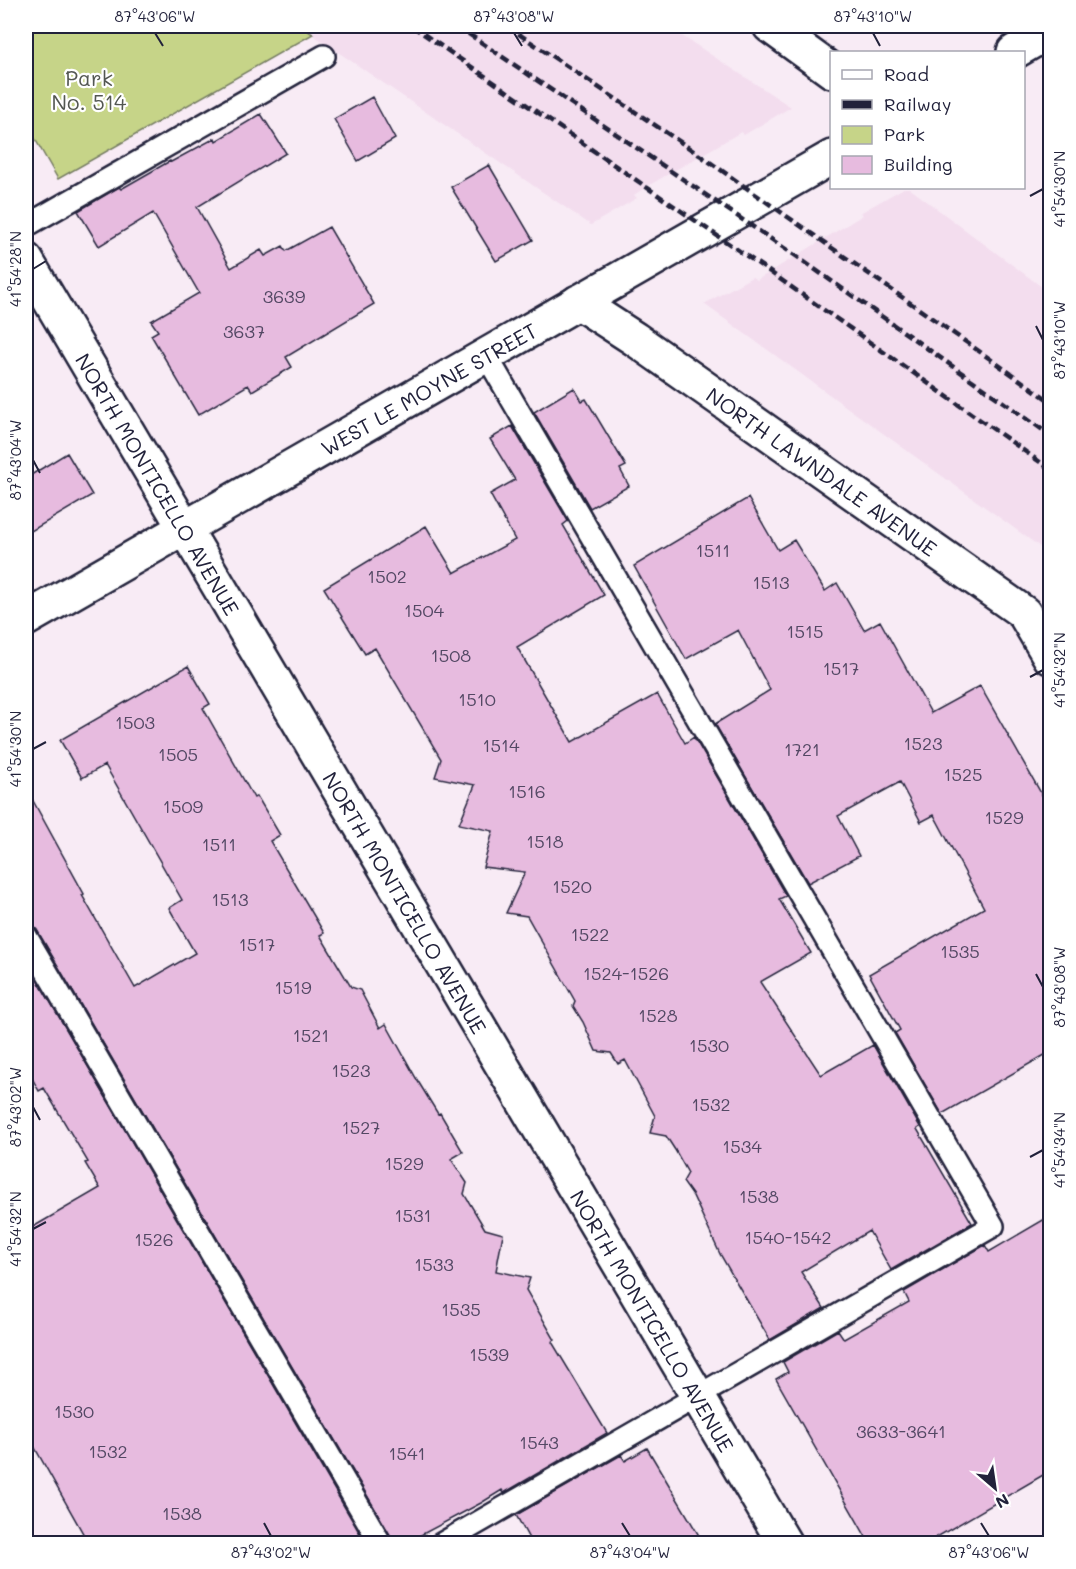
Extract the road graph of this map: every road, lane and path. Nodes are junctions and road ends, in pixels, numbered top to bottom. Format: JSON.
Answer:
{"nodes":[{"id":1,"x":770,"y":26,"type":"edge"},
{"id":2,"x":1050,"y":31,"type":"edge"},
{"id":3,"x":1016,"y":51,"type":"edge"},
{"id":4,"x":324,"y":56,"type":"dead end"},
{"id":5,"x":830,"y":70,"type":"edge"},
{"id":6,"x":830,"y":158,"type":"edge"},
{"id":7,"x":26,"y":226,"type":"edge"},
{"id":8,"x":26,"y":260,"type":"edge"},
{"id":9,"x":578,"y":302,"type":"junction"},
{"id":10,"x":486,"y":355,"type":"junction"},
{"id":11,"x":184,"y":528,"type":"junction"},
{"id":12,"x":26,"y":619,"type":"edge"},
{"id":13,"x":1050,"y":657,"type":"edge"},
{"id":14,"x":26,"y":936,"type":"edge"},
{"id":15,"x":698,"y":1396,"type":"junction"},
{"id":16,"x":381,"y":1544,"type":"edge"},
{"id":17,"x":441,"y":1544,"type":"edge"},
{"id":18,"x":785,"y":1544,"type":"edge"}],
"edges":[{"from":1,"to":5,"type":"street"},
{"from":2,"to":3,"type":"street"},
{"from":4,"to":7,"type":"lane"},
{"from":6,"to":9,"type":"street","name":"WEST LE MOYNE STREET"},
{"from":8,"to":11,"type":"street","name":"NORTH MONTICELLO AVENUE"},
{"from":9,"to":10,"type":"street","name":"WEST LE MOYNE STREET"},
{"from":9,"to":13,"type":"street","name":"NORTH LAWNDALE AVENUE"},
{"from":10,"to":11,"type":"street","name":"WEST LE MOYNE STREET"},
{"from":10,"to":15,"type":"lane"},
{"from":11,"to":12,"type":"street","name":"WEST LE MOYNE STREET"},
{"from":11,"to":15,"type":"street","name":"NORTH MONTICELLO AVENUE"},
{"from":14,"to":16,"type":"lane"},
{"from":15,"to":17,"type":"lane"},
{"from":15,"to":18,"type":"street","name":"NORTH MONTICELLO AVENUE"}]}
